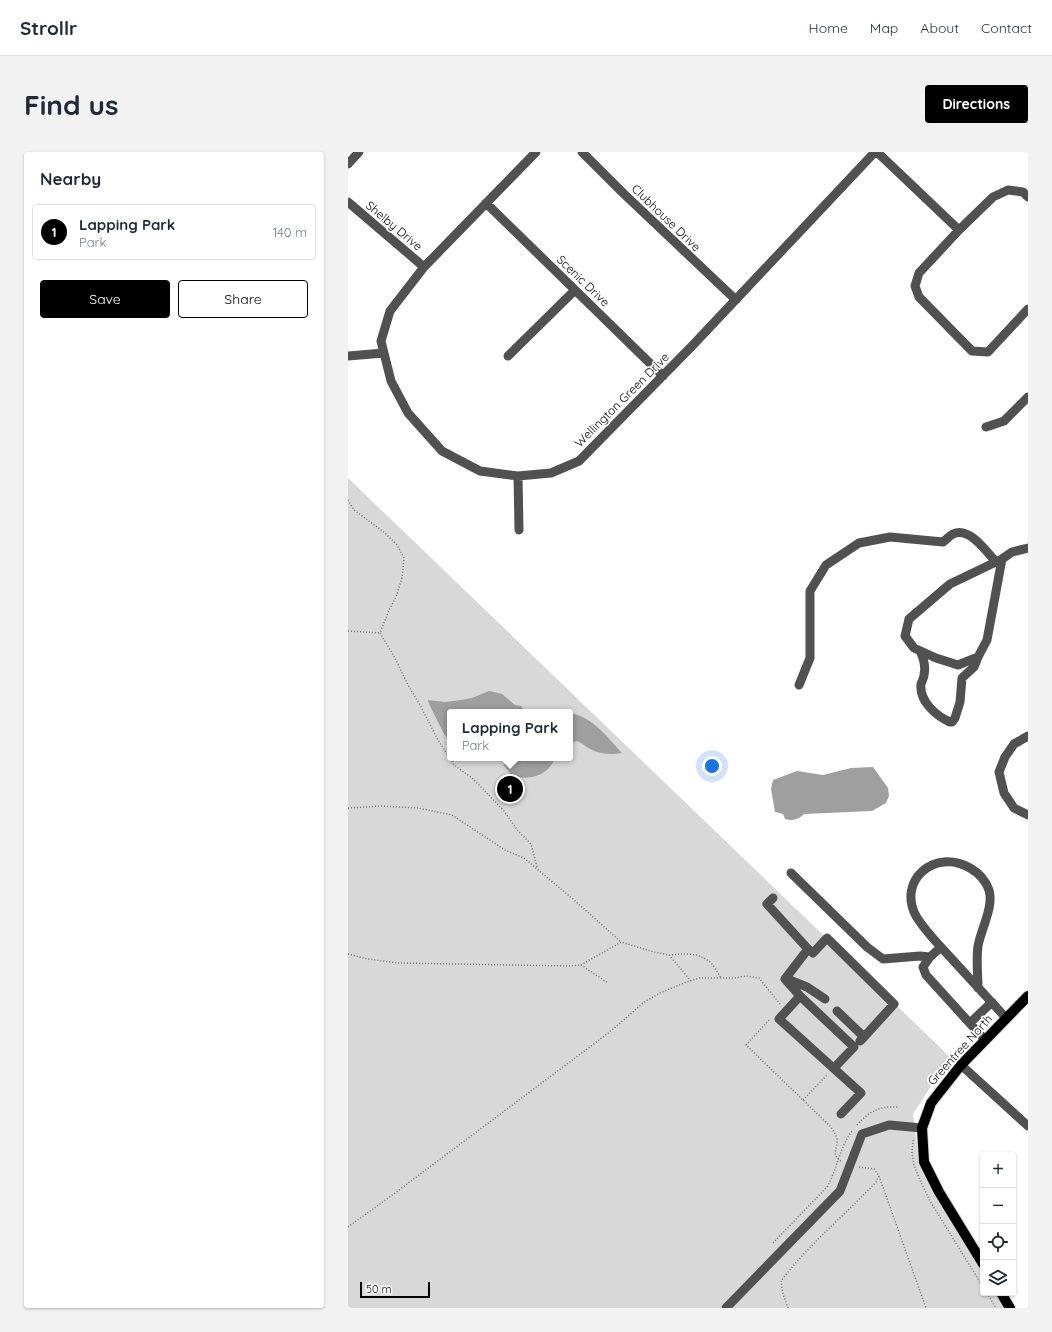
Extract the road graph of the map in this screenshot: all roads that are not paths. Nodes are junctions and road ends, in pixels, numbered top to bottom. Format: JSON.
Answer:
{"nodes":[{"id":1,"x":359,"y":152,"type":"edge"},
{"id":2,"x":536,"y":152,"type":"edge"},
{"id":3,"x":582,"y":152,"type":"edge"},
{"id":4,"x":876,"y":152,"type":"edge"},
{"id":5,"x":348,"y":164,"type":"edge"},
{"id":6,"x":1028,"y":197,"type":"edge"},
{"id":7,"x":348,"y":202,"type":"edge"},
{"id":8,"x":486,"y":203,"type":"junction"},
{"id":9,"x":959,"y":230,"type":"junction"},
{"id":10,"x":424,"y":267,"type":"junction"},
{"id":11,"x":575,"y":290,"type":"junction"},
{"id":12,"x":736,"y":300,"type":"junction"},
{"id":13,"x":1028,"y":308,"type":"edge"},
{"id":14,"x":384,"y":353,"type":"junction"},
{"id":15,"x":348,"y":356,"type":"edge"},
{"id":16,"x":508,"y":356,"type":"dead end"},
{"id":17,"x":663,"y":376,"type":"junction"},
{"id":18,"x":1028,"y":397,"type":"edge"},
{"id":19,"x":986,"y":427,"type":"dead end"},
{"id":20,"x":518,"y":476,"type":"junction"},
{"id":21,"x":519,"y":530,"type":"dead end"},
{"id":22,"x":1028,"y":548,"type":"edge"},
{"id":23,"x":999,"y":560,"type":"junction"},
{"id":24,"x":920,"y":651,"type":"junction"},
{"id":25,"x":978,"y":658,"type":"junction"},
{"id":26,"x":799,"y":685,"type":"dead end"},
{"id":27,"x":1028,"y":736,"type":"edge"},
{"id":28,"x":1028,"y":815,"type":"edge"},
{"id":29,"x":791,"y":873,"type":"dead end"},
{"id":30,"x":773,"y":898,"type":"dead end"},
{"id":31,"x":941,"y":947,"type":"junction"},
{"id":32,"x":808,"y":949,"type":"junction"},
{"id":33,"x":930,"y":957,"type":"junction"},
{"id":34,"x":785,"y":979,"type":"junction"},
{"id":35,"x":978,"y":988,"type":"junction"},
{"id":36,"x":800,"y":996,"type":"junction"},
{"id":37,"x":1028,"y":996,"type":"edge"},
{"id":38,"x":825,"y":999,"type":"tunnel mouth"},
{"id":39,"x":992,"y":1002,"type":"junction"},
{"id":40,"x":836,"y":1011,"type":"tunnel mouth"},
{"id":41,"x":1006,"y":1018,"type":"junction"},
{"id":42,"x":970,"y":1023,"type":"junction"},
{"id":43,"x":864,"y":1037,"type":"junction"},
{"id":44,"x":985,"y":1040,"type":"junction"},
{"id":45,"x":854,"y":1047,"type":"junction"},
{"id":46,"x":961,"y":1065,"type":"junction"},
{"id":47,"x":834,"y":1068,"type":"junction"},
{"id":48,"x":841,"y":1114,"type":"dead end"},
{"id":49,"x":1028,"y":1126,"type":"edge"},
{"id":50,"x":922,"y":1128,"type":"junction"},
{"id":51,"x":981,"y":1260,"type":"edge"},
{"id":52,"x":1003,"y":1296,"type":"edge"},
{"id":53,"x":726,"y":1308,"type":"edge"},
{"id":54,"x":1010,"y":1308,"type":"edge"}],
"edges":[{"from":1,"to":5,"type":"street"},
{"from":2,"to":8,"type":"street","name":"Wellington Green Drive"},
{"from":3,"to":12,"type":"street","name":"Clubhouse Drive"},
{"from":4,"to":9,"type":"street"},
{"from":4,"to":12,"type":"street","name":"Wellington Green Drive"},
{"from":6,"to":9,"type":"street"},
{"from":7,"to":10,"type":"street","name":"Shelby Drive"},
{"from":8,"to":10,"type":"street","name":"Wellington Green Drive"},
{"from":8,"to":11,"type":"street","name":"Scenic Drive"},
{"from":9,"to":13,"type":"street"},
{"from":10,"to":14,"type":"street","name":"Wellington Green Drive"},
{"from":11,"to":16,"type":"street"},
{"from":11,"to":17,"type":"street","name":"Scenic Drive"},
{"from":12,"to":17,"type":"street","name":"Wellington Green Drive"},
{"from":14,"to":15,"type":"street"},
{"from":14,"to":20,"type":"street","name":"Wellington Green Drive"},
{"from":17,"to":20,"type":"street","name":"Wellington Green Drive"},
{"from":18,"to":19,"type":"street"},
{"from":20,"to":21,"type":"street"},
{"from":22,"to":23,"type":"street"},
{"from":23,"to":24,"type":"street"},
{"from":23,"to":25,"type":"street"},
{"from":23,"to":26,"type":"street"},
{"from":24,"to":25,"type":"street"},
{"from":24,"to":25,"type":"street"},
{"from":27,"to":28,"type":"street"},
{"from":29,"to":33,"type":"street"},
{"from":30,"to":32,"type":"street"},
{"from":31,"to":33,"type":"street"},
{"from":31,"to":35,"type":"street"},
{"from":31,"to":35,"type":"street"},
{"from":32,"to":34,"type":"street"},
{"from":32,"to":43,"type":"street"},
{"from":33,"to":42,"type":"street"},
{"from":34,"to":36,"type":"street"},
{"from":34,"to":38,"type":"street"},
{"from":35,"to":39,"type":"street"},
{"from":36,"to":45,"type":"street"},
{"from":36,"to":47,"type":"street"},
{"from":37,"to":41,"type":"main road","name":"Greentree North"},
{"from":39,"to":41,"type":"street"},
{"from":39,"to":42,"type":"street"},
{"from":40,"to":43,"type":"street"},
{"from":41,"to":44,"type":"main road","name":"Greentree North"},
{"from":42,"to":44,"type":"street"},
{"from":43,"to":45,"type":"street"},
{"from":44,"to":46,"type":"main road","name":"Greentree North"},
{"from":45,"to":47,"type":"street"},
{"from":46,"to":49,"type":"street"},
{"from":46,"to":50,"type":"main road","name":"Greentree North"},
{"from":47,"to":48,"type":"street"},
{"from":50,"to":51,"type":"main road"},
{"from":50,"to":53,"type":"street"},
{"from":52,"to":54,"type":"main road"}]}
